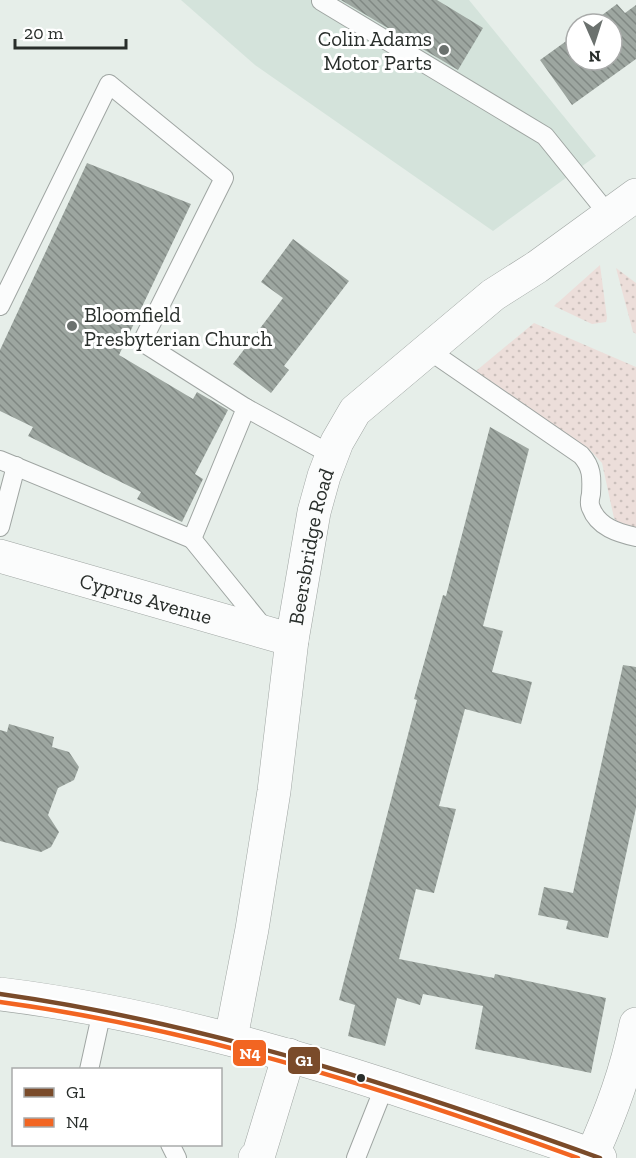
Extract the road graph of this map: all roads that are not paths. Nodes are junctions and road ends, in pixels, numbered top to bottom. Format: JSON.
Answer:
{"nodes":[{"id":1,"x":321,"y":1,"type":"edge"},
{"id":2,"x":636,"y":195,"type":"edge"},
{"id":3,"x":608,"y":214,"type":"junction"},
{"id":4,"x":0,"y":306,"type":"edge"},
{"id":5,"x":427,"y":349,"type":"junction"},
{"id":6,"x":246,"y":408,"type":"junction"},
{"id":7,"x":332,"y":455,"type":"junction"},
{"id":8,"x":8,"y":463,"type":"edge"},
{"id":9,"x":0,"y":527,"type":"edge"},
{"id":10,"x":636,"y":537,"type":"edge"},
{"id":11,"x":192,"y":539,"type":"junction"},
{"id":12,"x":0,"y":556,"type":"edge"},
{"id":13,"x":281,"y":637,"type":"junction"},
{"id":14,"x":0,"y":994,"type":"edge"},
{"id":15,"x":102,"y":1011,"type":"junction"},
{"id":16,"x":636,"y":1024,"type":"edge"},
{"id":17,"x":231,"y":1038,"type":"junction"},
{"id":18,"x":289,"y":1055,"type":"junction"},
{"id":19,"x":89,"y":1068,"type":"edge"},
{"id":20,"x":385,"y":1085,"type":"junction"},
{"id":21,"x":596,"y":1157,"type":"edge"},
{"id":22,"x":255,"y":1158,"type":"edge"},
{"id":23,"x":356,"y":1158,"type":"edge"}],
"edges":[{"from":1,"to":3,"type":"lane"},
{"from":2,"to":3,"type":"main road","name":"Beersbridge Road"},
{"from":3,"to":5,"type":"main road","name":"Beersbridge Road"},
{"from":4,"to":6,"type":"lane"},
{"from":5,"to":7,"type":"main road","name":"Beersbridge Road"},
{"from":5,"to":10,"type":"lane"},
{"from":6,"to":7,"type":"lane"},
{"from":6,"to":11,"type":"lane"},
{"from":7,"to":13,"type":"main road","name":"Beersbridge Road"},
{"from":8,"to":9,"type":"lane"},
{"from":8,"to":11,"type":"lane"},
{"from":11,"to":13,"type":"lane"},
{"from":12,"to":13,"type":"main road","name":"Cyprus Avenue"},
{"from":13,"to":17,"type":"main road","name":"Beersbridge Road"},
{"from":14,"to":15,"type":"main road"},
{"from":15,"to":17,"type":"main road"},
{"from":15,"to":19,"type":"lane"},
{"from":16,"to":21,"type":"main road"},
{"from":17,"to":18,"type":"main road"},
{"from":18,"to":20,"type":"main road"},
{"from":18,"to":22,"type":"main road"},
{"from":20,"to":21,"type":"main road"},
{"from":20,"to":23,"type":"lane"}]}
